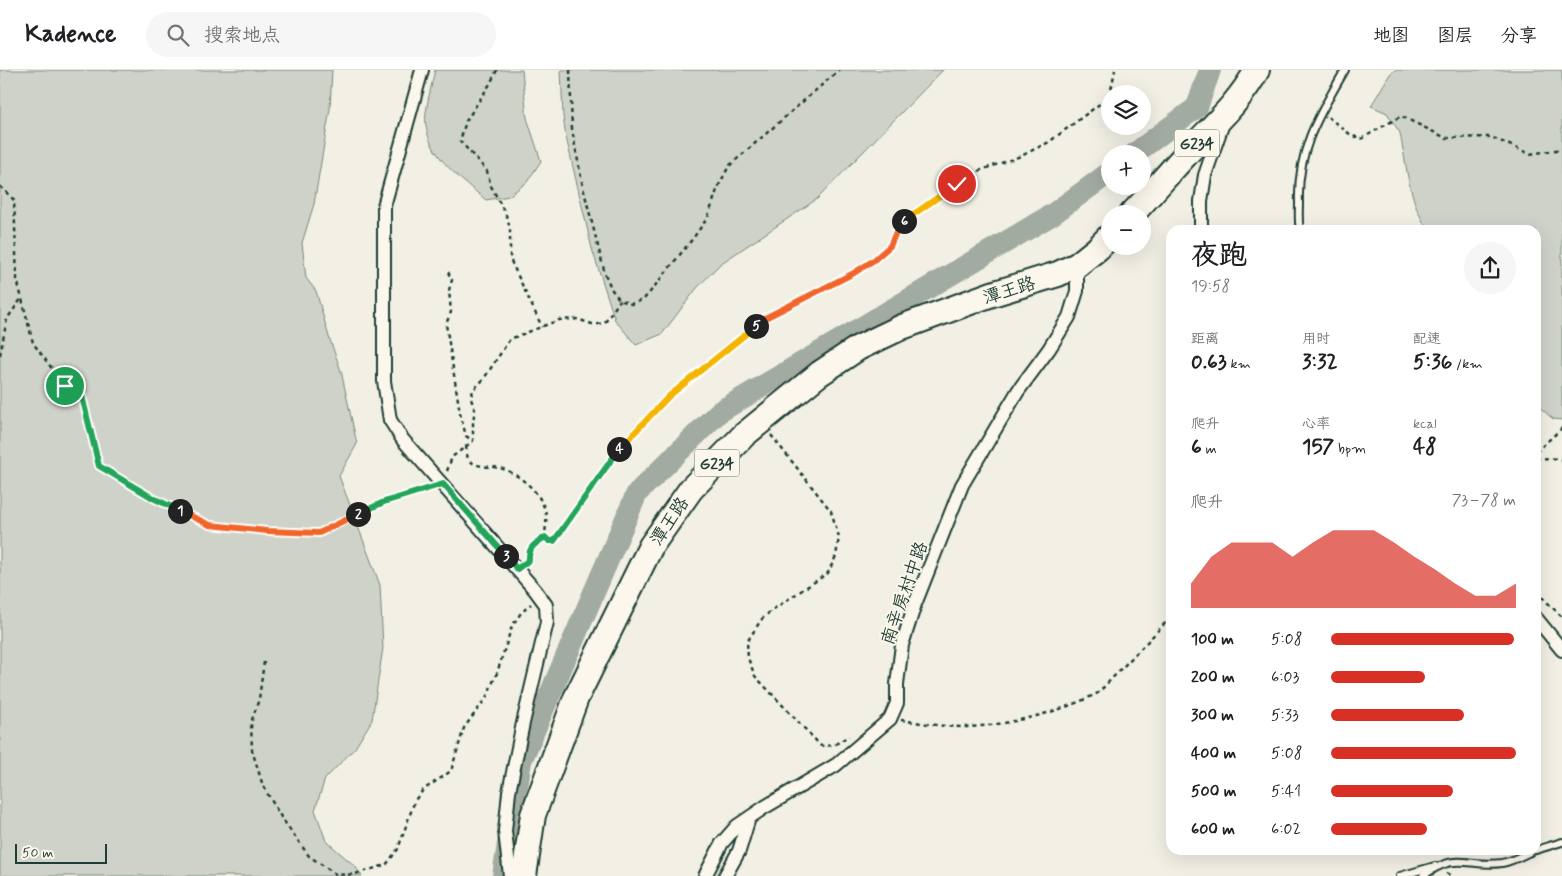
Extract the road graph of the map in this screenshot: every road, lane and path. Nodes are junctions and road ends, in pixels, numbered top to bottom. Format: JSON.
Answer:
{"nodes":[{"id":1,"x":422,"y":70,"type":"edge"},
{"id":2,"x":497,"y":70,"type":"edge"},
{"id":3,"x":570,"y":70,"type":"edge"},
{"id":4,"x":839,"y":70,"type":"edge"},
{"id":5,"x":1115,"y":70,"type":"edge"},
{"id":6,"x":1257,"y":70,"type":"edge"},
{"id":7,"x":1345,"y":70,"type":"edge"},
{"id":8,"x":1321,"y":112,"type":"junction"},
{"id":9,"x":1226,"y":114,"type":"junction"},
{"id":10,"x":1562,"y":149,"type":"edge"},
{"id":11,"x":0,"y":186,"type":"edge"},
{"id":12,"x":1140,"y":205,"type":"edge"},
{"id":13,"x":1201,"y":225,"type":"edge"},
{"id":14,"x":1300,"y":225,"type":"edge"},
{"id":15,"x":1101,"y":245,"type":"edge"},
{"id":16,"x":1077,"y":265,"type":"junction"},
{"id":17,"x":448,"y":272,"type":"dead end"},
{"id":18,"x":22,"y":298,"type":"junction"},
{"id":19,"x":620,"y":300,"type":"junction"},
{"id":20,"x":542,"y":327,"type":"junction"},
{"id":21,"x":0,"y":355,"type":"edge"},
{"id":22,"x":1562,"y":428,"type":"edge"},
{"id":23,"x":473,"y":441,"type":"junction"},
{"id":24,"x":466,"y":446,"type":"junction"},
{"id":25,"x":1541,"y":447,"type":"edge"},
{"id":26,"x":1541,"y":458,"type":"edge"},
{"id":27,"x":1562,"y":459,"type":"edge"},
{"id":28,"x":443,"y":484,"type":"junction"},
{"id":29,"x":545,"y":537,"type":"junction"},
{"id":30,"x":517,"y":569,"type":"junction"},
{"id":31,"x":1541,"y":596,"type":"edge"},
{"id":32,"x":540,"y":597,"type":"junction"},
{"id":33,"x":1562,"y":616,"type":"edge"},
{"id":34,"x":1541,"y":624,"type":"edge"},
{"id":35,"x":1562,"y":650,"type":"edge"},
{"id":36,"x":264,"y":662,"type":"dead end"},
{"id":37,"x":749,"y":818,"type":"junction"},
{"id":38,"x":1562,"y":842,"type":"edge"},
{"id":39,"x":1541,"y":848,"type":"edge"},
{"id":40,"x":1523,"y":855,"type":"edge"},
{"id":41,"x":1443,"y":863,"type":"junction"},
{"id":42,"x":510,"y":876,"type":"edge"},
{"id":43,"x":524,"y":876,"type":"edge"},
{"id":44,"x":705,"y":876,"type":"edge"},
{"id":45,"x":725,"y":876,"type":"edge"},
{"id":46,"x":1400,"y":876,"type":"edge"},
{"id":47,"x":1423,"y":876,"type":"edge"}],
"edges":[{"from":1,"to":28,"type":"street"},
{"from":2,"to":20,"type":"path"},
{"from":3,"to":19,"type":"path"},
{"from":4,"to":19,"type":"path"},
{"from":5,"to":29,"type":"path"},
{"from":6,"to":9,"type":"highway","number":"G234"},
{"from":7,"to":8,"type":"lane"},
{"from":8,"to":10,"type":"path"},
{"from":8,"to":14,"type":"lane"},
{"from":9,"to":12,"type":"highway","number":"G234"},
{"from":9,"to":13,"type":"street"},
{"from":11,"to":18,"type":"path"},
{"from":15,"to":16,"type":"highway","name":"潭王路","number":"G234"},
{"from":16,"to":37,"type":"street","name":"南辛房村中路"},
{"from":16,"to":43,"type":"highway","name":"潭王路","number":"G234"},
{"from":17,"to":23,"type":"path"},
{"from":18,"to":21,"type":"path"},
{"from":18,"to":28,"type":"path"},
{"from":19,"to":20,"type":"path"},
{"from":20,"to":23,"type":"path"},
{"from":22,"to":25,"type":"path"},
{"from":23,"to":24,"type":"path"},
{"from":24,"to":28,"type":"path"},
{"from":24,"to":29,"type":"path"},
{"from":26,"to":27,"type":"path"},
{"from":28,"to":30,"type":"street"},
{"from":29,"to":30,"type":"path"},
{"from":30,"to":32,"type":"street"},
{"from":31,"to":33,"type":"path"},
{"from":32,"to":36,"type":"path"},
{"from":32,"to":42,"type":"street"},
{"from":34,"to":35,"type":"street"},
{"from":37,"to":44,"type":"street","name":"南辛房村中路"},
{"from":37,"to":45,"type":"street"},
{"from":38,"to":39,"type":"lane"},
{"from":40,"to":41,"type":"lane"},
{"from":41,"to":46,"type":"lane"},
{"from":41,"to":47,"type":"lane"}]}
